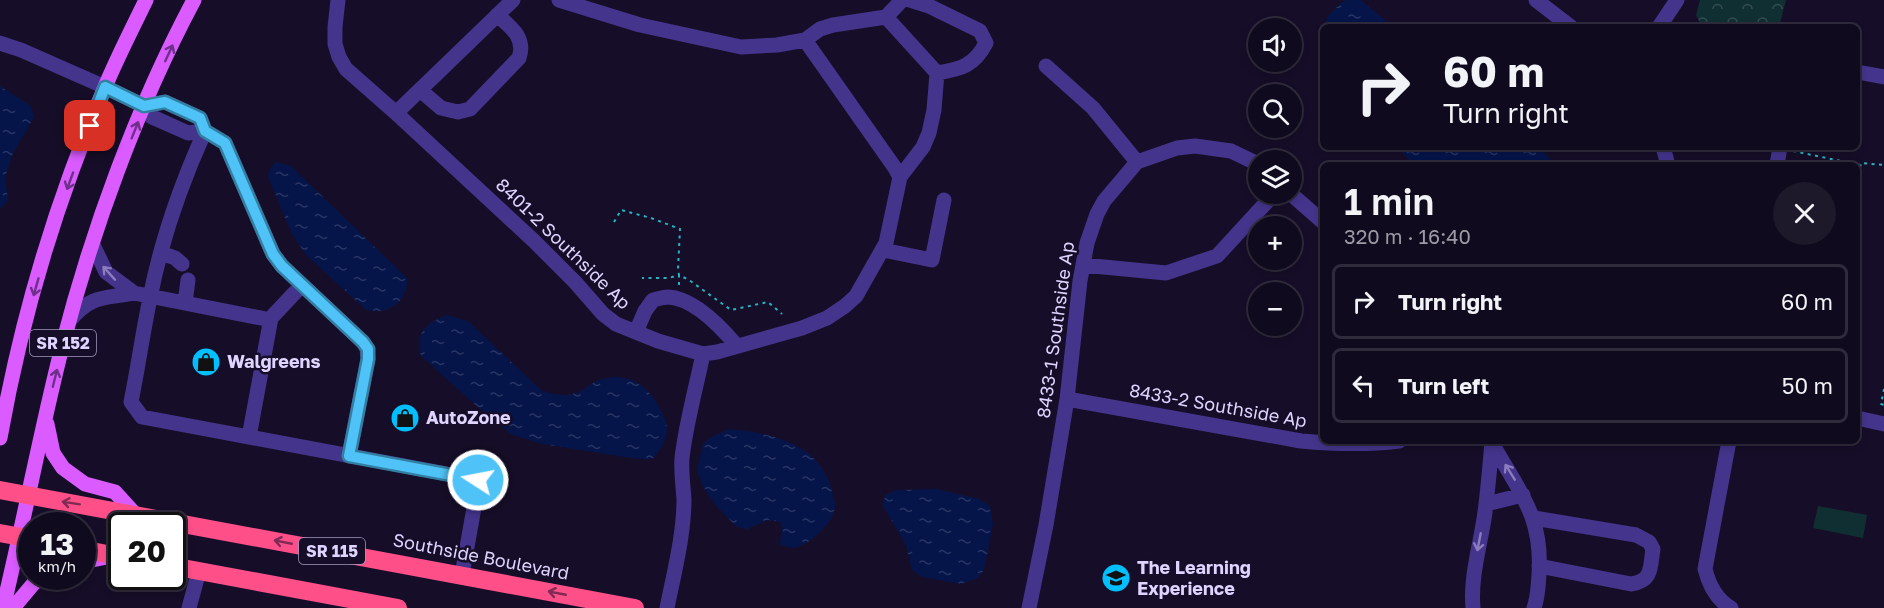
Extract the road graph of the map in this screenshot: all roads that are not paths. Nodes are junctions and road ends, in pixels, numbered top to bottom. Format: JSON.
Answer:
{"nodes":[{"id":1,"x":146,"y":0,"type":"edge"},
{"id":2,"x":194,"y":0,"type":"edge"},
{"id":3,"x":338,"y":0,"type":"edge"},
{"id":4,"x":513,"y":0,"type":"edge"},
{"id":5,"x":559,"y":0,"type":"edge"},
{"id":6,"x":903,"y":0,"type":"edge"},
{"id":7,"x":910,"y":0,"type":"edge"},
{"id":8,"x":1536,"y":0,"type":"edge"},
{"id":9,"x":1677,"y":0,"type":"edge"},
{"id":10,"x":497,"y":15,"type":"junction"},
{"id":11,"x":886,"y":17,"type":"junction"},
{"id":12,"x":1567,"y":24,"type":"edge"},
{"id":13,"x":1661,"y":24,"type":"edge"},
{"id":14,"x":805,"y":40,"type":"junction"},
{"id":15,"x":0,"y":43,"type":"edge"},
{"id":16,"x":1046,"y":66,"type":"dead end"},
{"id":17,"x":937,"y":73,"type":"junction"},
{"id":18,"x":1860,"y":73,"type":"edge"},
{"id":19,"x":1884,"y":77,"type":"edge"},
{"id":20,"x":105,"y":87,"type":"junction"},
{"id":21,"x":420,"y":90,"type":"junction"},
{"id":22,"x":144,"y":106,"type":"junction"},
{"id":23,"x":396,"y":112,"type":"junction"},
{"id":24,"x":205,"y":131,"type":"junction"},
{"id":25,"x":1248,"y":159,"type":"edge"},
{"id":26,"x":1137,"y":162,"type":"junction"},
{"id":27,"x":900,"y":177,"type":"junction"},
{"id":28,"x":944,"y":200,"type":"dead end"},
{"id":29,"x":1265,"y":204,"type":"edge"},
{"id":30,"x":1302,"y":204,"type":"edge"},
{"id":31,"x":1320,"y":219,"type":"edge"},
{"id":32,"x":93,"y":245,"type":"junction"},
{"id":33,"x":883,"y":250,"type":"junction"},
{"id":34,"x":161,"y":254,"type":"junction"},
{"id":35,"x":182,"y":264,"type":"dead end"},
{"id":36,"x":1083,"y":265,"type":"junction"},
{"id":37,"x":188,"y":280,"type":"dead end"},
{"id":38,"x":302,"y":285,"type":"junction"},
{"id":39,"x":134,"y":293,"type":"junction"},
{"id":40,"x":150,"y":296,"type":"junction"},
{"id":41,"x":185,"y":303,"type":"junction"},
{"id":42,"x":271,"y":318,"type":"junction"},
{"id":43,"x":70,"y":320,"type":"junction"},
{"id":44,"x":636,"y":332,"type":"junction"},
{"id":45,"x":737,"y":345,"type":"junction"},
{"id":46,"x":703,"y":354,"type":"junction"},
{"id":47,"x":1067,"y":399,"type":"junction"},
{"id":48,"x":3,"y":406,"type":"edge"},
{"id":49,"x":45,"y":417,"type":"junction"},
{"id":50,"x":1860,"y":419,"type":"edge"},
{"id":51,"x":1884,"y":424,"type":"edge"},
{"id":52,"x":249,"y":437,"type":"junction"},
{"id":53,"x":0,"y":438,"type":"edge"},
{"id":54,"x":1320,"y":442,"type":"edge"},
{"id":55,"x":1492,"y":444,"type":"edge"},
{"id":56,"x":1493,"y":444,"type":"edge"},
{"id":57,"x":1728,"y":444,"type":"edge"},
{"id":58,"x":349,"y":456,"type":"junction"},
{"id":59,"x":0,"y":490,"type":"edge"},
{"id":60,"x":1523,"y":495,"type":"junction"},
{"id":61,"x":29,"y":496,"type":"junction"},
{"id":62,"x":1486,"y":504,"type":"junction"},
{"id":63,"x":28,"y":512,"type":"edge"},
{"id":64,"x":123,"y":512,"type":"edge"},
{"id":65,"x":133,"y":512,"type":"edge"},
{"id":66,"x":1534,"y":518,"type":"junction"},
{"id":67,"x":186,"y":524,"type":"edge"},
{"id":68,"x":0,"y":533,"type":"edge"},
{"id":69,"x":18,"y":536,"type":"edge"},
{"id":70,"x":18,"y":562,"type":"edge"},
{"id":71,"x":1539,"y":566,"type":"junction"},
{"id":72,"x":186,"y":569,"type":"edge"},
{"id":73,"x":199,"y":571,"type":"junction"},
{"id":74,"x":462,"y":575,"type":"junction"},
{"id":75,"x":230,"y":577,"type":"junction"},
{"id":76,"x":28,"y":590,"type":"edge"},
{"id":77,"x":3,"y":608,"type":"edge"},
{"id":78,"x":13,"y":608,"type":"edge"},
{"id":79,"x":189,"y":608,"type":"edge"},
{"id":80,"x":338,"y":608,"type":"edge"},
{"id":81,"x":398,"y":608,"type":"edge"},
{"id":82,"x":635,"y":608,"type":"edge"},
{"id":83,"x":667,"y":608,"type":"edge"},
{"id":84,"x":1029,"y":608,"type":"edge"},
{"id":85,"x":1473,"y":608,"type":"edge"},
{"id":86,"x":1534,"y":608,"type":"edge"},
{"id":87,"x":1731,"y":608,"type":"edge"}],
"edges":[{"from":1,"to":20,"type":"main road","number":"SR 152"},
{"from":22,"to":2,"type":"main road","number":"SR 152","one_way":true},
{"from":3,"to":23,"type":"street","name":"8401-2 Southside Ap"},
{"from":4,"to":10,"type":"street"},
{"from":5,"to":14,"type":"street"},
{"from":6,"to":11,"type":"street"},
{"from":7,"to":17,"type":"street"},
{"from":8,"to":12,"type":"street"},
{"from":9,"to":13,"type":"street"},
{"from":10,"to":21,"type":"street"},
{"from":10,"to":21,"type":"street"},
{"from":11,"to":14,"type":"street"},
{"from":11,"to":17,"type":"street"},
{"from":14,"to":27,"type":"street"},
{"from":15,"to":20,"type":"street"},
{"from":16,"to":26,"type":"street"},
{"from":17,"to":27,"type":"street","name":"8401-2 Southside Ap"},
{"from":18,"to":19,"type":"street"},
{"from":20,"to":22,"type":"street"},
{"from":20,"to":48,"type":"main road","number":"SR 152","one_way":true},
{"from":21,"to":23,"type":"street"},
{"from":22,"to":24,"type":"street"},
{"from":32,"to":22,"type":"main road","number":"SR 152","one_way":true},
{"from":23,"to":44,"type":"street","name":"8401-2 Southside Ap"},
{"from":24,"to":34,"type":"street"},
{"from":24,"to":38,"type":"street"},
{"from":25,"to":26,"type":"street"},
{"from":26,"to":36,"type":"street","name":"8433-1 Southside Ap"},
{"from":27,"to":33,"type":"street","name":"8401-2 Southside Ap"},
{"from":28,"to":33,"type":"street"},
{"from":29,"to":36,"type":"street"},
{"from":30,"to":31,"type":"street"},
{"from":39,"to":32,"type":"street","one_way":true},
{"from":32,"to":43,"type":"main road","number":"SR 152"},
{"from":33,"to":45,"type":"street","name":"8401-2 Southside Ap"},
{"from":34,"to":35,"type":"street"},
{"from":34,"to":40,"type":"street"},
{"from":36,"to":47,"type":"street","name":"8433-1 Southside Ap"},
{"from":37,"to":41,"type":"street"},
{"from":38,"to":42,"type":"street"},
{"from":38,"to":58,"type":"street"},
{"from":39,"to":40,"type":"street"},
{"from":39,"to":43,"type":"street"},
{"from":40,"to":41,"type":"street"},
{"from":40,"to":52,"type":"street"},
{"from":41,"to":42,"type":"street"},
{"from":42,"to":52,"type":"street"},
{"from":49,"to":43,"type":"main road","number":"SR 152","one_way":true},
{"from":44,"to":45,"type":"street"},
{"from":44,"to":46,"type":"street","name":"8401-2 Southside Ap"},
{"from":45,"to":46,"type":"street","name":"8401-2 Southside Ap"},
{"from":46,"to":83,"type":"street"},
{"from":47,"to":54,"type":"street","name":"8433-2 Southside Ap"},
{"from":47,"to":84,"type":"street","name":"8433-1 Southside Ap"},
{"from":48,"to":53,"type":"main road","number":"SR 152"},
{"from":49,"to":61,"type":"main road","number":"SR 152"},
{"from":49,"to":65,"type":"main road"},
{"from":50,"to":51,"type":"street"},
{"from":52,"to":58,"type":"street"},
{"from":55,"to":62,"type":"street"},
{"from":60,"to":56,"type":"street","one_way":true},
{"from":57,"to":87,"type":"street"},
{"from":58,"to":74,"type":"street"},
{"from":59,"to":61,"type":"highway","name":"Southside Boulevard","number":"SR 115"},
{"from":60,"to":62,"type":"street"},
{"from":60,"to":66,"type":"street"},
{"from":61,"to":63,"type":"main road","number":"SR 152"},
{"from":64,"to":61,"type":"highway","name":"Southside Boulevard","number":"SR 115","one_way":true},
{"from":62,"to":85,"type":"street","one_way":true},
{"from":66,"to":71,"type":"street"},
{"from":66,"to":71,"type":"street"},
{"from":74,"to":67,"type":"highway","name":"Southside Boulevard","number":"SR 115","one_way":true},
{"from":68,"to":69,"type":"highway"},
{"from":70,"to":77,"type":"main road","number":"SR 152"},
{"from":71,"to":86,"type":"street"},
{"from":72,"to":73,"type":"highway","number":"SR 115"},
{"from":73,"to":75,"type":"highway","number":"SR 115"},
{"from":73,"to":79,"type":"street"},
{"from":82,"to":74,"type":"highway","name":"Southside Boulevard","number":"SR 115","one_way":true},
{"from":75,"to":80,"type":"highway"},
{"from":75,"to":81,"type":"highway","number":"SR 115"},
{"from":76,"to":78,"type":"main road"}]}
